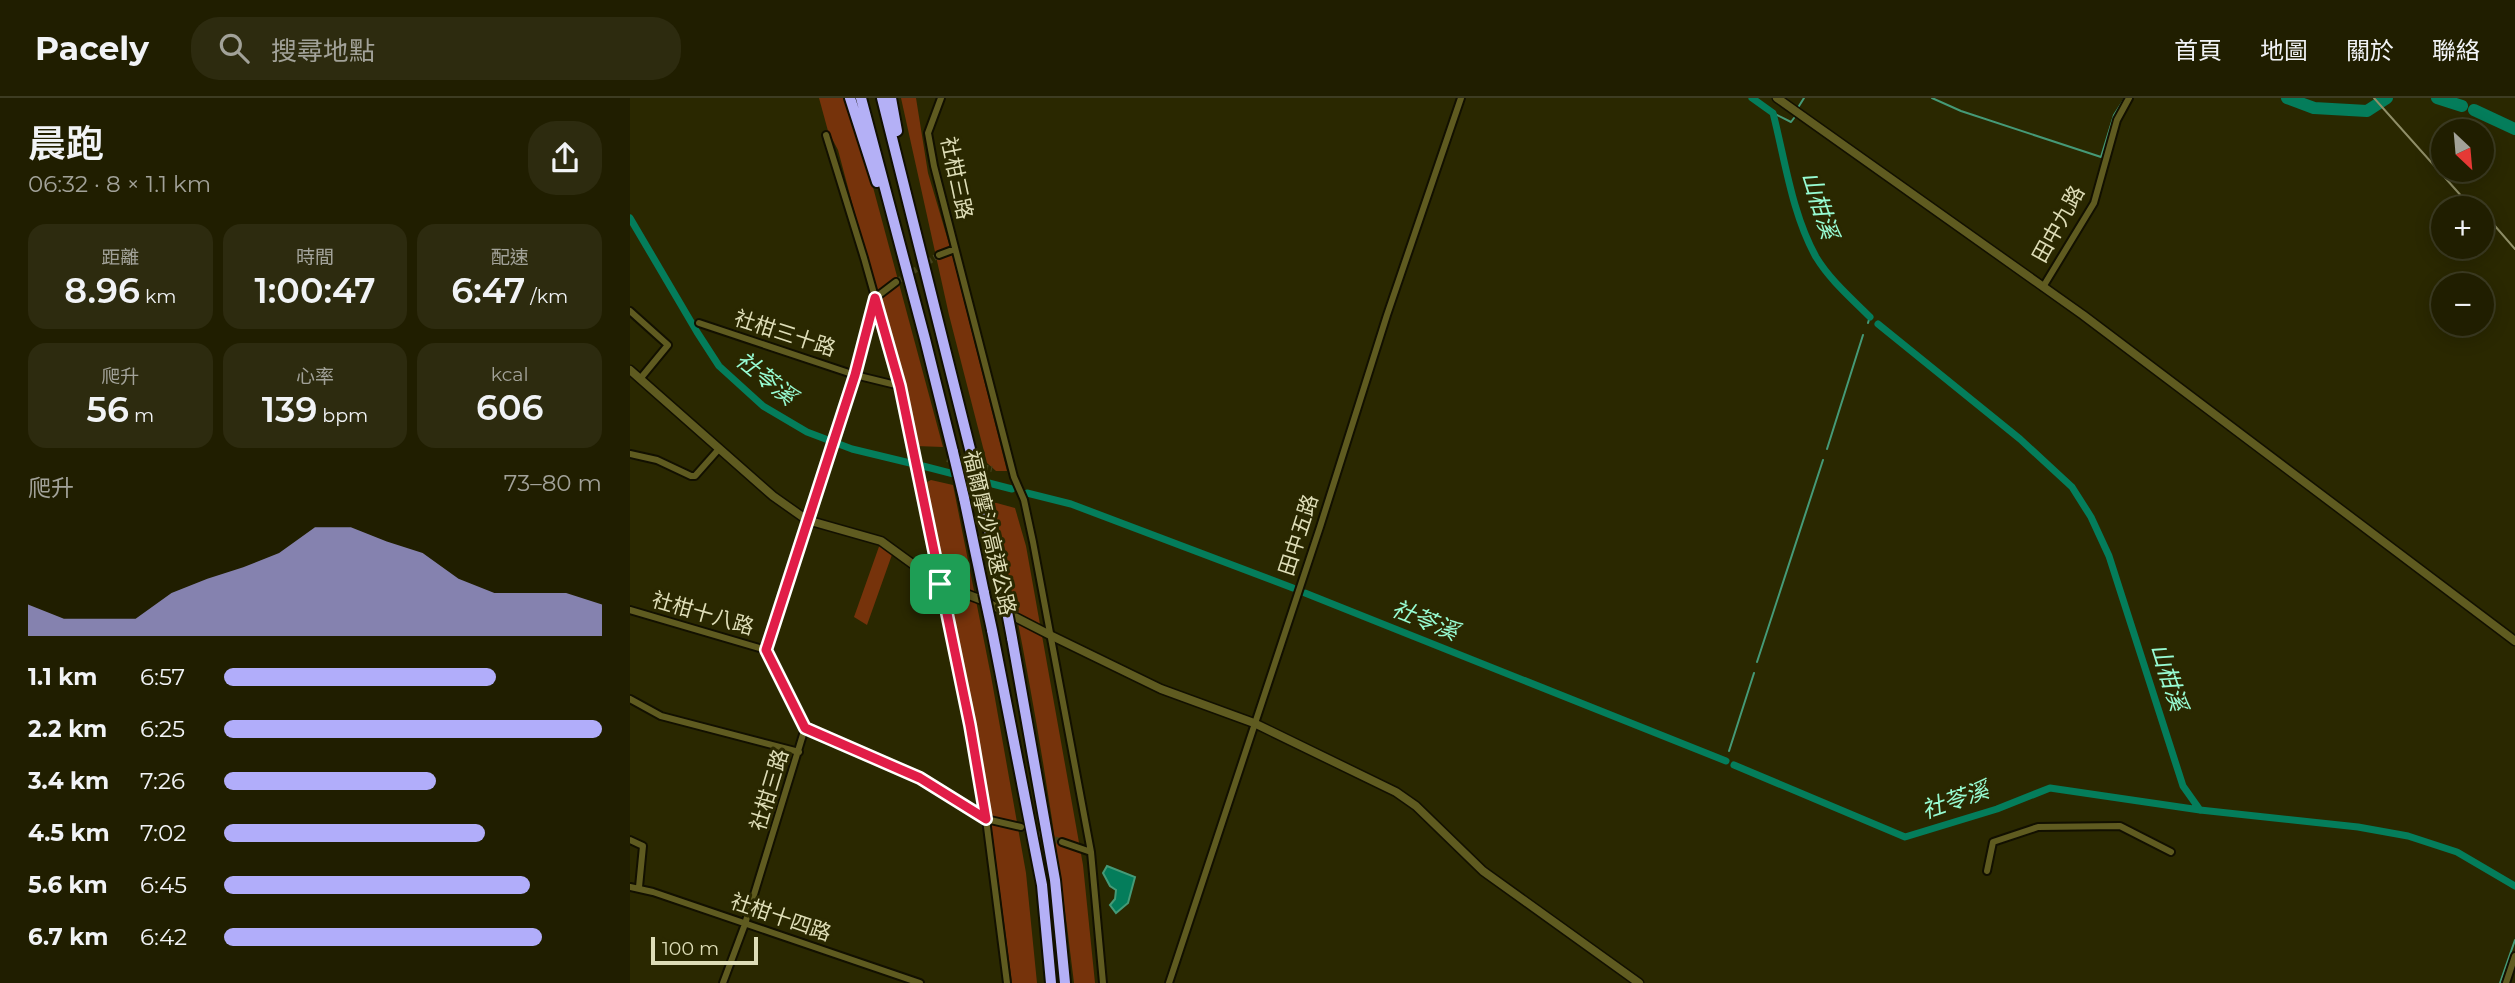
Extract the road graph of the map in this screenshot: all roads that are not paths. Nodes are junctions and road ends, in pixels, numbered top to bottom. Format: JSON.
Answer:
{"nodes":[{"id":1,"x":850,"y":98,"type":"edge"},
{"id":2,"x":861,"y":98,"type":"edge"},
{"id":3,"x":882,"y":98,"type":"edge"},
{"id":4,"x":891,"y":98,"type":"edge"},
{"id":5,"x":941,"y":98,"type":"edge"},
{"id":6,"x":1461,"y":98,"type":"edge"},
{"id":7,"x":1777,"y":98,"type":"edge"},
{"id":8,"x":2129,"y":98,"type":"edge"},
{"id":9,"x":826,"y":135,"type":"dead end"},
{"id":10,"x":955,"y":249,"type":"junction"},
{"id":11,"x":920,"y":251,"type":"junction"},
{"id":12,"x":939,"y":255,"type":"tunnel mouth"},
{"id":13,"x":895,"y":282,"type":"tunnel mouth"},
{"id":14,"x":2043,"y":287,"type":"junction"},
{"id":15,"x":875,"y":298,"type":"junction"},
{"id":16,"x":630,"y":311,"type":"edge"},
{"id":17,"x":919,"y":314,"type":"junction"},
{"id":18,"x":699,"y":323,"type":"dead end"},
{"id":19,"x":630,"y":370,"type":"edge"},
{"id":20,"x":855,"y":375,"type":"junction"},
{"id":21,"x":640,"y":379,"type":"junction"},
{"id":22,"x":900,"y":386,"type":"junction"},
{"id":23,"x":718,"y":450,"type":"junction"},
{"id":24,"x":630,"y":454,"type":"edge"},
{"id":25,"x":807,"y":520,"type":"junction"},
{"id":26,"x":940,"y":584,"type":"junction"},
{"id":27,"x":630,"y":610,"type":"edge"},
{"id":28,"x":1052,"y":636,"type":"junction"},
{"id":29,"x":2515,"y":641,"type":"edge"},
{"id":30,"x":766,"y":650,"type":"junction"},
{"id":31,"x":630,"y":699,"type":"edge"},
{"id":32,"x":1254,"y":723,"type":"junction"},
{"id":33,"x":805,"y":728,"type":"junction"},
{"id":34,"x":799,"y":752,"type":"junction"},
{"id":35,"x":986,"y":819,"type":"junction"},
{"id":36,"x":1021,"y":827,"type":"tunnel mouth"},
{"id":37,"x":630,"y":840,"type":"edge"},
{"id":38,"x":1062,"y":842,"type":"tunnel mouth"},
{"id":39,"x":1091,"y":852,"type":"junction"},
{"id":40,"x":2171,"y":852,"type":"dead end"},
{"id":41,"x":1987,"y":871,"type":"dead end"},
{"id":42,"x":630,"y":887,"type":"edge"},
{"id":43,"x":639,"y":887,"type":"junction"},
{"id":44,"x":745,"y":924,"type":"junction"},
{"id":45,"x":2515,"y":956,"type":"edge"},
{"id":46,"x":723,"y":983,"type":"edge"},
{"id":47,"x":920,"y":983,"type":"edge"},
{"id":48,"x":1007,"y":983,"type":"edge"},
{"id":49,"x":1051,"y":983,"type":"edge"},
{"id":50,"x":1065,"y":983,"type":"edge"},
{"id":51,"x":1103,"y":983,"type":"edge"},
{"id":52,"x":1169,"y":983,"type":"edge"},
{"id":53,"x":1639,"y":983,"type":"edge"},
{"id":54,"x":2506,"y":983,"type":"edge"}],
"edges":[{"from":1,"to":17,"type":"highway"},
{"from":2,"to":17,"type":"highway","name":"福爾摩沙高速公路"},
{"from":3,"to":11,"type":"highway","name":"福爾摩沙高速公路"},
{"from":4,"to":11,"type":"highway"},
{"from":5,"to":10,"type":"street","name":"社柑三路"},
{"from":6,"to":32,"type":"street","name":"田中五路"},
{"from":7,"to":14,"type":"street"},
{"from":8,"to":14,"type":"street","name":"田中九路"},
{"from":9,"to":15,"type":"street"},
{"from":10,"to":12,"type":"street","name":"社柑三路"},
{"from":10,"to":28,"type":"street"},
{"from":11,"to":50,"type":"highway","name":"福爾摩沙高速公路","bridge":true},
{"from":13,"to":15,"type":"street"},
{"from":14,"to":29,"type":"street"},
{"from":15,"to":20,"type":"street"},
{"from":15,"to":22,"type":"street"},
{"from":16,"to":21,"type":"street"},
{"from":17,"to":49,"type":"highway","name":"福爾摩沙高速公路","bridge":true},
{"from":18,"to":20,"type":"street","name":"社柑三十路"},
{"from":19,"to":21,"type":"street"},
{"from":20,"to":22,"type":"street","name":"社柑三十路"},
{"from":20,"to":25,"type":"street"},
{"from":21,"to":23,"type":"street"},
{"from":22,"to":26,"type":"street"},
{"from":23,"to":24,"type":"street"},
{"from":23,"to":25,"type":"street"},
{"from":25,"to":26,"type":"street"},
{"from":25,"to":30,"type":"street"},
{"from":26,"to":28,"type":"street"},
{"from":26,"to":35,"type":"street"},
{"from":27,"to":30,"type":"street","name":"社柑十八路"},
{"from":28,"to":32,"type":"street"},
{"from":28,"to":39,"type":"street"},
{"from":30,"to":33,"type":"street","name":"社柑三路"},
{"from":31,"to":34,"type":"street"},
{"from":32,"to":52,"type":"street","name":"田中五路"},
{"from":32,"to":53,"type":"street"},
{"from":33,"to":34,"type":"street","name":"社柑三路"},
{"from":33,"to":35,"type":"street"},
{"from":34,"to":44,"type":"street","name":"社柑三路"},
{"from":35,"to":36,"type":"street"},
{"from":35,"to":48,"type":"street"},
{"from":37,"to":43,"type":"street"},
{"from":38,"to":39,"type":"street"},
{"from":39,"to":51,"type":"street"},
{"from":40,"to":41,"type":"street"},
{"from":42,"to":43,"type":"street","name":"社柑十四路"},
{"from":43,"to":44,"type":"street","name":"社柑十四路"},
{"from":44,"to":46,"type":"street","name":"社柑三路"},
{"from":44,"to":47,"type":"street","name":"社柑十四路"},
{"from":45,"to":54,"type":"street"}]}
